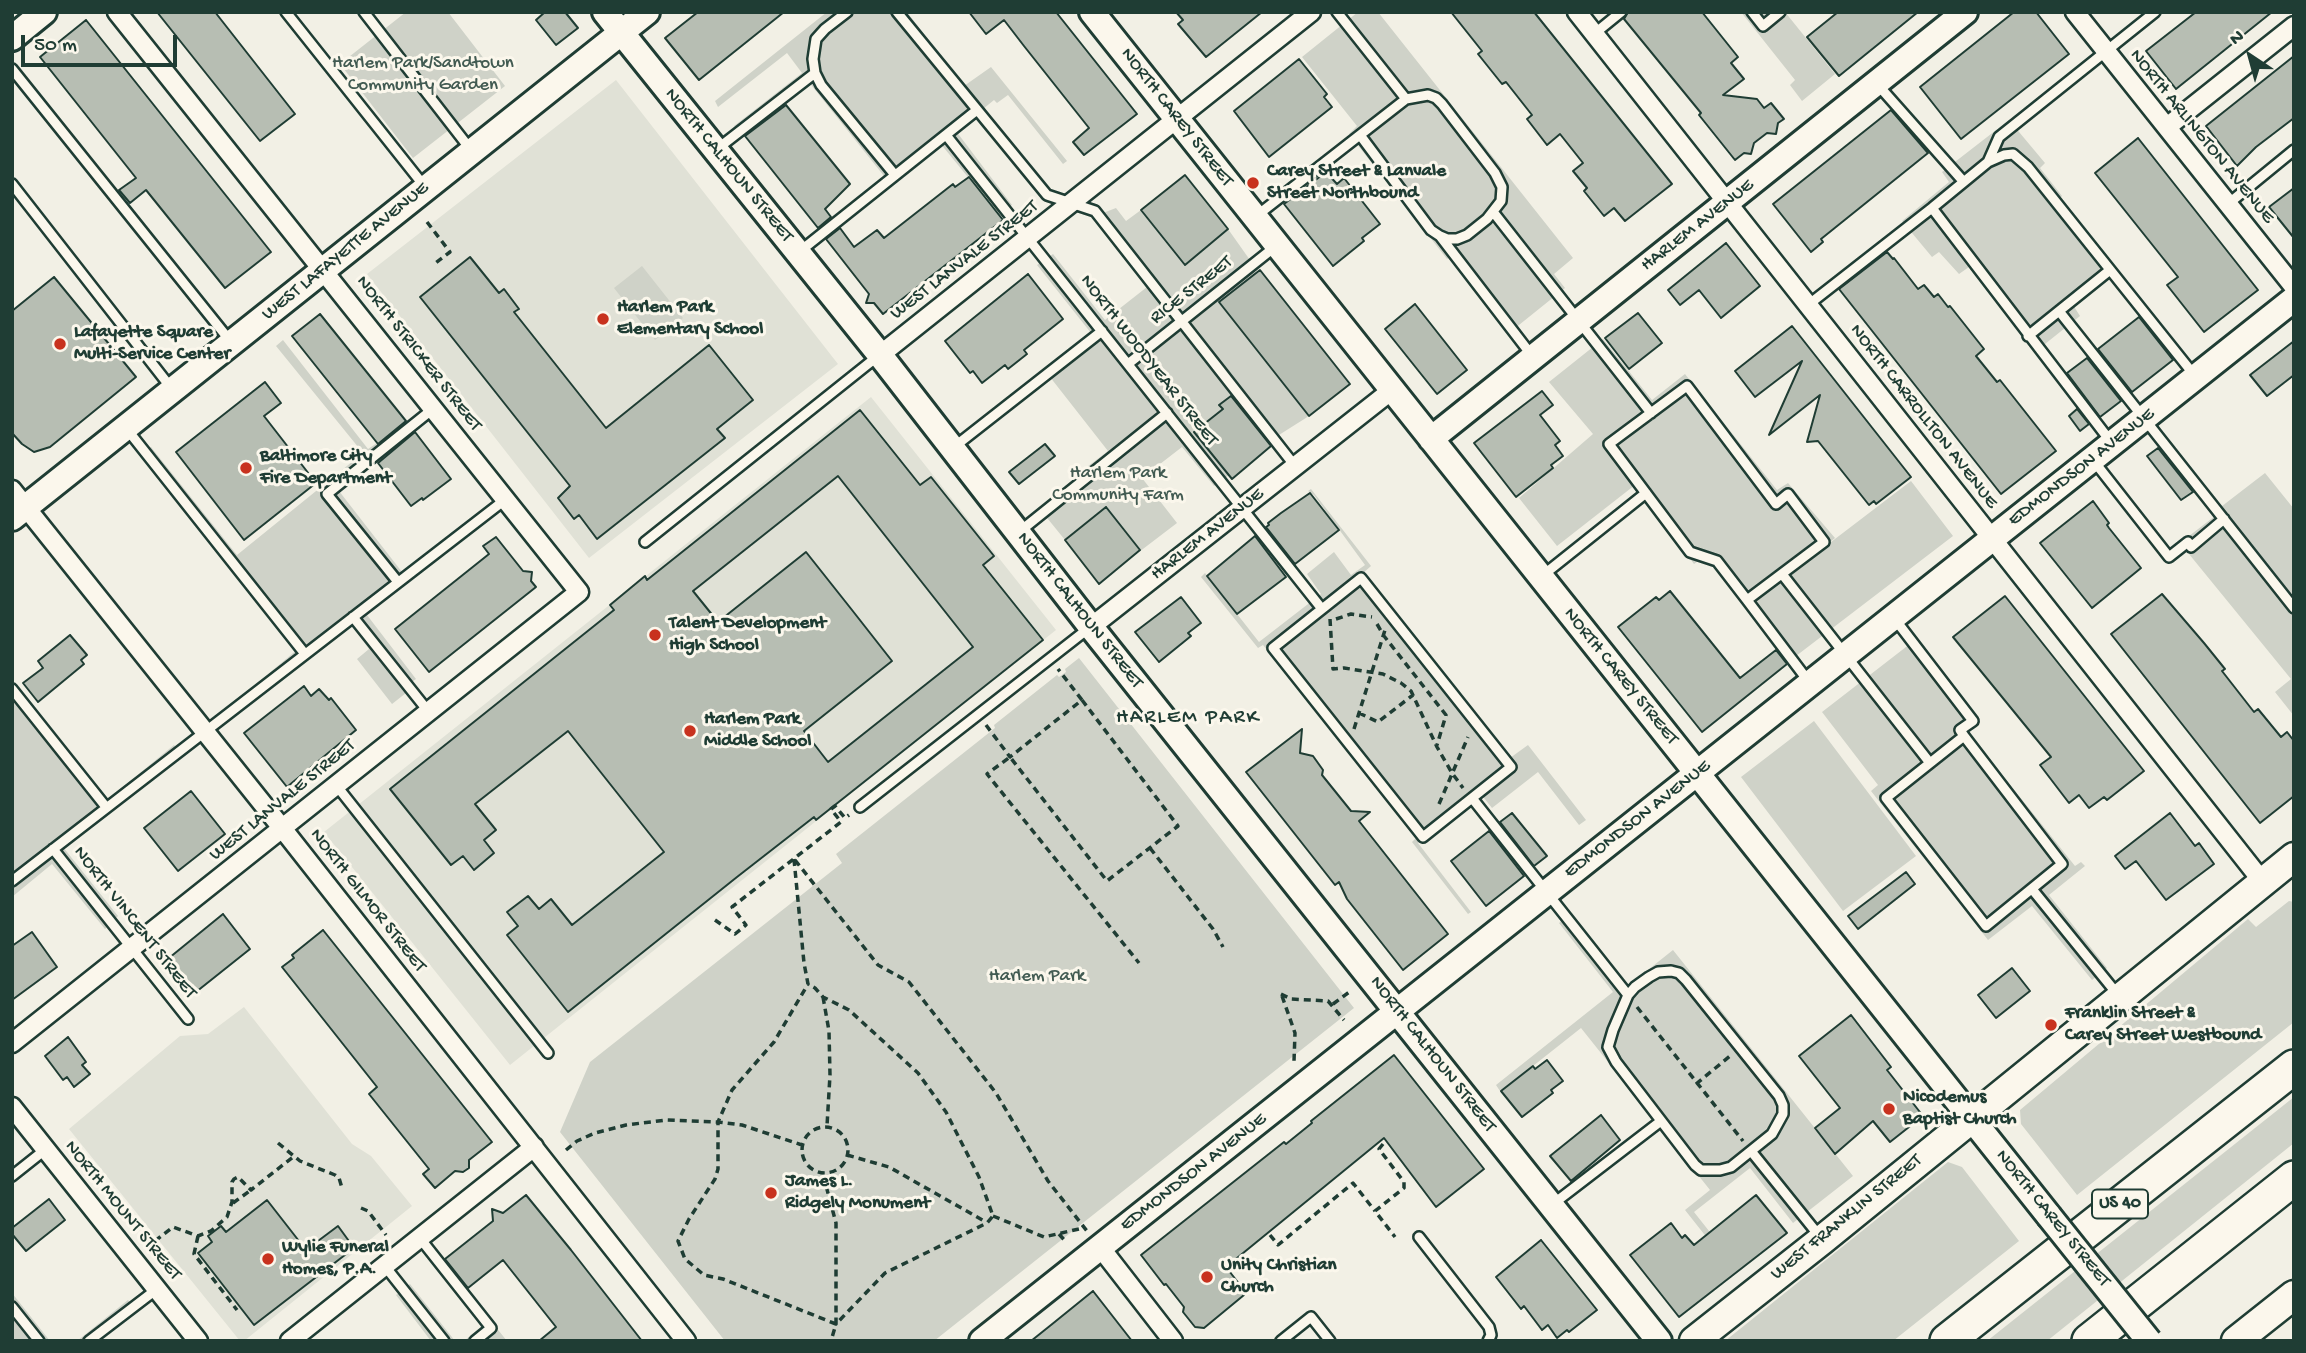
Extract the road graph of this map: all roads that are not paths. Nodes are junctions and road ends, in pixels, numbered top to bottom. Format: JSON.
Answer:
{"nodes":[{"id":1,"x":44,"y":12,"type":"edge"},
{"id":2,"x":117,"y":12,"type":"edge"},
{"id":3,"x":286,"y":12,"type":"edge"},
{"id":4,"x":363,"y":12,"type":"edge"},
{"id":5,"x":605,"y":12,"type":"edge"},
{"id":6,"x":647,"y":12,"type":"edge"},
{"id":7,"x":847,"y":12,"type":"edge"},
{"id":8,"x":897,"y":12,"type":"edge"},
{"id":9,"x":1311,"y":12,"type":"edge"},
{"id":10,"x":1337,"y":12,"type":"edge"},
{"id":11,"x":1577,"y":12,"type":"edge"},
{"id":12,"x":1621,"y":12,"type":"edge"},
{"id":13,"x":1752,"y":12,"type":"edge"},
{"id":14,"x":1780,"y":12,"type":"edge"},
{"id":15,"x":1965,"y":12,"type":"edge"},
{"id":16,"x":2075,"y":12,"type":"edge"},
{"id":17,"x":2155,"y":12,"type":"edge"},
{"id":18,"x":1094,"y":13,"type":"edge"},
{"id":19,"x":2294,"y":26,"type":"edge"},
{"id":20,"x":621,"y":33,"type":"junction"},
{"id":21,"x":1594,"y":34,"type":"junction"},
{"id":22,"x":12,"y":38,"type":"edge"},
{"id":23,"x":2106,"y":51,"type":"junction"},
{"id":24,"x":12,"y":69,"type":"edge"},
{"id":25,"x":815,"y":73,"type":"junction"},
{"id":26,"x":1877,"y":84,"type":"junction"},
{"id":27,"x":1406,"y":99,"type":"junction"},
{"id":28,"x":977,"y":110,"type":"junction"},
{"id":29,"x":1177,"y":119,"type":"junction"},
{"id":30,"x":2167,"y":127,"type":"junction"},
{"id":31,"x":946,"y":135,"type":"junction"},
{"id":32,"x":1360,"y":135,"type":"junction"},
{"id":33,"x":715,"y":150,"type":"junction"},
{"id":34,"x":2294,"y":150,"type":"edge"},
{"id":35,"x":472,"y":152,"type":"junction"},
{"id":36,"x":1988,"y":162,"type":"junction"},
{"id":37,"x":895,"y":175,"type":"junction"},
{"id":38,"x":1963,"y":181,"type":"junction"},
{"id":39,"x":12,"y":184,"type":"edge"},
{"id":40,"x":426,"y":188,"type":"junction"},
{"id":41,"x":1072,"y":202,"type":"junction"},
{"id":42,"x":1727,"y":202,"type":"junction"},
{"id":43,"x":2228,"y":204,"type":"junction"},
{"id":44,"x":1932,"y":208,"type":"junction"},
{"id":45,"x":1493,"y":213,"type":"junction"},
{"id":46,"x":1255,"y":217,"type":"junction"},
{"id":47,"x":1440,"y":236,"type":"junction"},
{"id":48,"x":1028,"y":237,"type":"junction"},
{"id":49,"x":1277,"y":245,"type":"junction"},
{"id":50,"x":798,"y":253,"type":"junction"},
{"id":51,"x":324,"y":270,"type":"junction"},
{"id":52,"x":2110,"y":271,"type":"junction"},
{"id":53,"x":2294,"y":287,"type":"edge"},
{"id":54,"x":2294,"y":299,"type":"edge"},
{"id":55,"x":1808,"y":305,"type":"junction"},
{"id":56,"x":2059,"y":311,"type":"junction"},
{"id":57,"x":1183,"y":320,"type":"junction"},
{"id":58,"x":1579,"y":321,"type":"junction"},
{"id":59,"x":1102,"y":331,"type":"junction"},
{"id":60,"x":2028,"y":336,"type":"junction"},
{"id":61,"x":232,"y":343,"type":"junction"},
{"id":62,"x":880,"y":355,"type":"junction"},
{"id":63,"x":1533,"y":357,"type":"junction"},
{"id":64,"x":1128,"y":364,"type":"junction"},
{"id":65,"x":2196,"y":377,"type":"junction"},
{"id":66,"x":173,"y":390,"type":"junction"},
{"id":67,"x":1392,"y":390,"type":"junction"},
{"id":68,"x":433,"y":408,"type":"junction"},
{"id":69,"x":1167,"y":413,"type":"junction"},
{"id":70,"x":1651,"y":413,"type":"junction"},
{"id":71,"x":2145,"y":418,"type":"junction"},
{"id":72,"x":126,"y":428,"type":"junction"},
{"id":73,"x":1432,"y":439,"type":"junction"},
{"id":74,"x":2112,"y":443,"type":"junction"},
{"id":75,"x":953,"y":448,"type":"junction"},
{"id":76,"x":2092,"y":459,"type":"junction"},
{"id":77,"x":1295,"y":466,"type":"junction"},
{"id":78,"x":1646,"y":493,"type":"junction"},
{"id":79,"x":506,"y":499,"type":"junction"},
{"id":80,"x":17,"y":505,"type":"edge"},
{"id":81,"x":1242,"y":508,"type":"junction"},
{"id":82,"x":2224,"y":519,"type":"junction"},
{"id":83,"x":1017,"y":533,"type":"junction"},
{"id":84,"x":1992,"y":539,"type":"junction"},
{"id":85,"x":645,"y":542,"type":"dead end"},
{"id":86,"x":1782,"y":574,"type":"junction"},
{"id":87,"x":1541,"y":577,"type":"junction"},
{"id":88,"x":398,"y":582,"type":"junction"},
{"id":89,"x":579,"y":592,"type":"joint"},
{"id":90,"x":1747,"y":600,"type":"junction"},
{"id":91,"x":2294,"y":608,"type":"edge"},
{"id":92,"x":1322,"y":609,"type":"junction"},
{"id":93,"x":353,"y":617,"type":"junction"},
{"id":94,"x":1893,"y":618,"type":"junction"},
{"id":95,"x":1091,"y":627,"type":"junction"},
{"id":96,"x":305,"y":654,"type":"junction"},
{"id":97,"x":1846,"y":655,"type":"junction"},
{"id":98,"x":1810,"y":684,"type":"junction"},
{"id":99,"x":12,"y":689,"type":"edge"},
{"id":100,"x":428,"y":712,"type":"junction"},
{"id":101,"x":205,"y":731,"type":"junction"},
{"id":102,"x":1964,"y":736,"type":"junction"},
{"id":103,"x":1930,"y":763,"type":"junction"},
{"id":104,"x":1697,"y":773,"type":"junction"},
{"id":105,"x":336,"y":785,"type":"junction"},
{"id":106,"x":1472,"y":798,"type":"junction"},
{"id":107,"x":106,"y":807,"type":"junction"},
{"id":108,"x":860,"y":807,"type":"road end"},
{"id":109,"x":282,"y":828,"type":"junction"},
{"id":110,"x":53,"y":849,"type":"junction"},
{"id":111,"x":2294,"y":857,"type":"edge"},
{"id":112,"x":12,"y":881,"type":"edge"},
{"id":113,"x":2262,"y":881,"type":"junction"},
{"id":114,"x":2032,"y":889,"type":"junction"},
{"id":115,"x":1547,"y":893,"type":"junction"},
{"id":116,"x":132,"y":948,"type":"junction"},
{"id":117,"x":1628,"y":995,"type":"junction"},
{"id":118,"x":2119,"y":997,"type":"junction"},
{"id":119,"x":1398,"y":1011,"type":"junction"},
{"id":120,"x":188,"y":1019,"type":"dead end"},
{"id":121,"x":12,"y":1043,"type":"edge"},
{"id":122,"x":548,"y":1053,"type":"dead end"},
{"id":123,"x":2294,"y":1067,"type":"edge"},
{"id":124,"x":12,"y":1107,"type":"edge"},
{"id":125,"x":1971,"y":1118,"type":"junction"},
{"id":126,"x":1661,"y":1121,"type":"junction"},
{"id":127,"x":534,"y":1147,"type":"junction"},
{"id":128,"x":46,"y":1149,"type":"junction"},
{"id":129,"x":1751,"y":1151,"type":"junction"},
{"id":130,"x":12,"y":1176,"type":"edge"},
{"id":131,"x":2294,"y":1178,"type":"edge"},
{"id":132,"x":1552,"y":1205,"type":"junction"},
{"id":133,"x":419,"y":1237,"type":"junction"},
{"id":134,"x":1419,"y":1237,"type":"dead end"},
{"id":135,"x":1822,"y":1240,"type":"junction"},
{"id":136,"x":1100,"y":1247,"type":"junction"},
{"id":137,"x":384,"y":1265,"type":"junction"},
{"id":138,"x":157,"y":1289,"type":"junction"},
{"id":139,"x":2289,"y":1303,"type":"edge"},
{"id":140,"x":12,"y":1307,"type":"edge"},
{"id":141,"x":39,"y":1341,"type":"edge"},
{"id":142,"x":89,"y":1341,"type":"edge"},
{"id":143,"x":198,"y":1341,"type":"edge"},
{"id":144,"x":290,"y":1341,"type":"edge"},
{"id":145,"x":444,"y":1341,"type":"edge"},
{"id":146,"x":475,"y":1341,"type":"edge"},
{"id":147,"x":686,"y":1341,"type":"edge"},
{"id":148,"x":982,"y":1341,"type":"edge"},
{"id":149,"x":1173,"y":1341,"type":"edge"},
{"id":150,"x":1281,"y":1341,"type":"edge"},
{"id":151,"x":1330,"y":1341,"type":"edge"},
{"id":152,"x":1488,"y":1341,"type":"edge"},
{"id":153,"x":1659,"y":1341,"type":"edge"},
{"id":154,"x":1694,"y":1341,"type":"edge"},
{"id":155,"x":1947,"y":1341,"type":"edge"},
{"id":156,"x":2089,"y":1341,"type":"edge"},
{"id":157,"x":2149,"y":1341,"type":"edge"},
{"id":158,"x":2236,"y":1341,"type":"edge"}],
"edges":[{"from":1,"to":22,"type":"main road"},
{"from":2,"to":51,"type":"street","name":"NORTH STRICKER STREET"},
{"from":3,"to":40,"type":"lane"},
{"from":4,"to":35,"type":"lane"},
{"from":5,"to":20,"type":"main road","name":"NORTH CALHOUN STREET"},
{"from":6,"to":20,"type":"main road","name":"WEST LAFAYETTE AVENUE"},
{"from":7,"to":25,"type":"lane"},
{"from":8,"to":28,"type":"lane"},
{"from":9,"to":29,"type":"street","name":"WEST LANVALE STREET"},
{"from":10,"to":27,"type":"lane"},
{"from":11,"to":21,"type":"street","name":"NORTH CARROLLTON AVENUE"},
{"from":12,"to":21,"type":"lane"},
{"from":13,"to":14,"type":"lane"},
{"from":15,"to":26,"type":"main road","name":"HARLEM AVENUE"},
{"from":16,"to":23,"type":"street","name":"NORTH ARLINGTON AVENUE"},
{"from":17,"to":23,"type":"lane"},
{"from":18,"to":29,"type":"main road","name":"NORTH CAREY STREET"},
{"from":19,"to":30,"type":"street"},
{"from":20,"to":33,"type":"main road","name":"NORTH CALHOUN STREET"},
{"from":20,"to":35,"type":"main road","name":"WEST LAFAYETTE AVENUE"},
{"from":21,"to":42,"type":"street","name":"NORTH CARROLLTON AVENUE"},
{"from":23,"to":30,"type":"street","name":"NORTH ARLINGTON AVENUE"},
{"from":23,"to":36,"type":"lane"},
{"from":24,"to":61,"type":"lane"},
{"from":25,"to":33,"type":"lane"},
{"from":25,"to":37,"type":"lane"},
{"from":26,"to":38,"type":"lane"},
{"from":26,"to":42,"type":"main road","name":"HARLEM AVENUE"},
{"from":27,"to":32,"type":"lane"},
{"from":27,"to":45,"type":"lane"},
{"from":28,"to":31,"type":"lane"},
{"from":28,"to":41,"type":"lane"},
{"from":29,"to":41,"type":"street","name":"WEST LANVALE STREET"},
{"from":29,"to":46,"type":"main road","name":"NORTH CAREY STREET"},
{"from":30,"to":43,"type":"street","name":"NORTH ARLINGTON AVENUE"},
{"from":31,"to":37,"type":"lane"},
{"from":31,"to":48,"type":"lane","name":"NORTH WOODYEAR STREET"},
{"from":32,"to":46,"type":"lane"},
{"from":32,"to":47,"type":"lane"},
{"from":33,"to":50,"type":"main road","name":"NORTH CALHOUN STREET"},
{"from":34,"to":43,"type":"lane"},
{"from":35,"to":40,"type":"main road","name":"WEST LAFAYETTE AVENUE"},
{"from":36,"to":38,"type":"lane"},
{"from":36,"to":52,"type":"lane"},
{"from":37,"to":50,"type":"lane"},
{"from":38,"to":44,"type":"lane"},
{"from":39,"to":66,"type":"lane"},
{"from":40,"to":51,"type":"main road","name":"WEST LAFAYETTE AVENUE"},
{"from":41,"to":48,"type":"street","name":"WEST LANVALE STREET"},
{"from":41,"to":57,"type":"lane"},
{"from":42,"to":55,"type":"street","name":"NORTH CARROLLTON AVENUE"},
{"from":42,"to":58,"type":"main road","name":"HARLEM AVENUE"},
{"from":43,"to":53,"type":"street","name":"NORTH ARLINGTON AVENUE"},
{"from":44,"to":55,"type":"lane"},
{"from":44,"to":60,"type":"lane"},
{"from":45,"to":47,"type":"lane"},
{"from":45,"to":58,"type":"lane"},
{"from":46,"to":49,"type":"main road","name":"NORTH CAREY STREET"},
{"from":47,"to":63,"type":"lane"},
{"from":48,"to":59,"type":"lane","name":"NORTH WOODYEAR STREET"},
{"from":48,"to":62,"type":"street","name":"WEST LANVALE STREET"},
{"from":49,"to":57,"type":"lane","name":"RICE STREET"},
{"from":49,"to":67,"type":"main road","name":"NORTH CAREY STREET"},
{"from":50,"to":62,"type":"main road","name":"NORTH CALHOUN STREET"},
{"from":51,"to":61,"type":"main road","name":"WEST LAFAYETTE AVENUE"},
{"from":51,"to":68,"type":"street","name":"NORTH STRICKER STREET"},
{"from":52,"to":56,"type":"lane"},
{"from":52,"to":65,"type":"lane"},
{"from":54,"to":65,"type":"main road","name":"EDMONDSON AVENUE"},
{"from":55,"to":84,"type":"street","name":"NORTH CARROLLTON AVENUE"},
{"from":56,"to":60,"type":"lane"},
{"from":56,"to":71,"type":"lane"},
{"from":57,"to":64,"type":"lane","name":"RICE STREET"},
{"from":57,"to":77,"type":"lane"},
{"from":58,"to":63,"type":"main road","name":"HARLEM AVENUE"},
{"from":58,"to":70,"type":"lane"},
{"from":59,"to":64,"type":"lane","name":"NORTH WOODYEAR STREET"},
{"from":59,"to":75,"type":"lane"},
{"from":60,"to":74,"type":"lane"},
{"from":61,"to":66,"type":"main road","name":"WEST LAFAYETTE AVENUE"},
{"from":62,"to":75,"type":"main road","name":"NORTH CALHOUN STREET"},
{"from":62,"to":85,"type":"lane","name":"WEST LANVALE STREET"},
{"from":63,"to":73,"type":"main road","name":"HARLEM AVENUE"},
{"from":64,"to":69,"type":"lane","name":"NORTH WOODYEAR STREET"},
{"from":65,"to":71,"type":"main road","name":"EDMONDSON AVENUE"},
{"from":66,"to":72,"type":"main road","name":"WEST LAFAYETTE AVENUE"},
{"from":67,"to":73,"type":"main road","name":"NORTH CAREY STREET"},
{"from":67,"to":77,"type":"street","name":"HARLEM AVENUE"},
{"from":68,"to":79,"type":"street","name":"NORTH STRICKER STREET"},
{"from":68,"to":88,"type":"lane"},
{"from":69,"to":81,"type":"lane","name":"NORTH WOODYEAR STREET"},
{"from":69,"to":83,"type":"lane"},
{"from":70,"to":78,"type":"lane"},
{"from":70,"to":86,"type":"lane"},
{"from":71,"to":74,"type":"main road","name":"EDMONDSON AVENUE"},
{"from":71,"to":82,"type":"lane"},
{"from":72,"to":80,"type":"main road","name":"WEST LAFAYETTE AVENUE"},
{"from":72,"to":96,"type":"lane"},
{"from":73,"to":87,"type":"main road","name":"NORTH CAREY STREET"},
{"from":74,"to":76,"type":"main road","name":"EDMONDSON AVENUE"},
{"from":75,"to":83,"type":"main road","name":"NORTH CALHOUN STREET"},
{"from":76,"to":82,"type":"lane"},
{"from":76,"to":84,"type":"main road","name":"EDMONDSON AVENUE"},
{"from":77,"to":81,"type":"street","name":"HARLEM AVENUE"},
{"from":78,"to":87,"type":"lane"},
{"from":78,"to":90,"type":"lane"},
{"from":79,"to":88,"type":"lane"},
{"from":79,"to":89,"type":"street","name":"NORTH STRICKER STREET"},
{"from":80,"to":101,"type":"street","name":"NORTH GILMOR STREET"},
{"from":81,"to":92,"type":"lane","name":"NORTH WOODYEAR STREET"},
{"from":81,"to":95,"type":"street","name":"HARLEM AVENUE"},
{"from":82,"to":91,"type":"lane"},
{"from":83,"to":95,"type":"main road","name":"NORTH CALHOUN STREET"},
{"from":84,"to":94,"type":"main road","name":"EDMONDSON AVENUE"},
{"from":84,"to":113,"type":"street","name":"NORTH CARROLLTON AVENUE"},
{"from":86,"to":90,"type":"lane"},
{"from":86,"to":97,"type":"lane"},
{"from":87,"to":104,"type":"main road","name":"NORTH CAREY STREET"},
{"from":88,"to":93,"type":"lane"},
{"from":89,"to":100,"type":"street","name":"WEST LANVALE STREET"},
{"from":90,"to":98,"type":"lane"},
{"from":92,"to":106,"type":"lane"},
{"from":92,"to":106,"type":"lane"},
{"from":93,"to":96,"type":"lane"},
{"from":93,"to":100,"type":"lane"},
{"from":94,"to":97,"type":"main road","name":"EDMONDSON AVENUE"},
{"from":94,"to":102,"type":"lane"},
{"from":95,"to":108,"type":"lane"},
{"from":95,"to":119,"type":"main road","name":"NORTH CALHOUN STREET"},
{"from":96,"to":101,"type":"lane"},
{"from":97,"to":98,"type":"main road","name":"EDMONDSON AVENUE"},
{"from":97,"to":103,"type":"lane"},
{"from":98,"to":104,"type":"main road","name":"EDMONDSON AVENUE"},
{"from":99,"to":107,"type":"lane"},
{"from":100,"to":105,"type":"street","name":"WEST LANVALE STREET"},
{"from":101,"to":107,"type":"lane"},
{"from":101,"to":109,"type":"street","name":"NORTH GILMOR STREET"},
{"from":102,"to":103,"type":"lane"},
{"from":102,"to":114,"type":"lane"},
{"from":103,"to":114,"type":"lane"},
{"from":104,"to":115,"type":"main road","name":"EDMONDSON AVENUE"},
{"from":104,"to":125,"type":"main road","name":"NORTH CAREY STREET"},
{"from":105,"to":109,"type":"street","name":"WEST LANVALE STREET"},
{"from":105,"to":122,"type":"lane"},
{"from":106,"to":115,"type":"lane"},
{"from":107,"to":110,"type":"lane"},
{"from":109,"to":116,"type":"street","name":"WEST LANVALE STREET"},
{"from":109,"to":127,"type":"street","name":"NORTH GILMOR STREET"},
{"from":110,"to":112,"type":"lane"},
{"from":110,"to":116,"type":"lane","name":"NORTH VINCENT STREET"},
{"from":111,"to":113,"type":"main road","name":"WEST FRANKLIN STREET"},
{"from":113,"to":118,"type":"main road","name":"WEST FRANKLIN STREET"},
{"from":114,"to":118,"type":"lane"},
{"from":115,"to":117,"type":"lane"},
{"from":115,"to":119,"type":"main road","name":"EDMONDSON AVENUE"},
{"from":116,"to":120,"type":"lane","name":"NORTH VINCENT STREET"},
{"from":116,"to":121,"type":"street","name":"WEST LANVALE STREET"},
{"from":117,"to":126,"type":"lane"},
{"from":117,"to":129,"type":"lane"},
{"from":118,"to":125,"type":"main road","name":"WEST FRANKLIN STREET"},
{"from":119,"to":132,"type":"main road","name":"NORTH CALHOUN STREET"},
{"from":119,"to":136,"type":"main road","name":"EDMONDSON AVENUE"},
{"from":123,"to":155,"type":"highway","number":"US 40"},
{"from":124,"to":128,"type":"street","name":"NORTH MOUNT STREET"},
{"from":125,"to":135,"type":"main road","name":"WEST FRANKLIN STREET"},
{"from":125,"to":157,"type":"main road","name":"NORTH CAREY STREET","bridge":true},
{"from":126,"to":129,"type":"lane"},
{"from":126,"to":132,"type":"lane"},
{"from":127,"to":133,"type":"street"},
{"from":127,"to":147,"type":"street","name":"NORTH GILMOR STREET"},
{"from":128,"to":130,"type":"lane"},
{"from":128,"to":138,"type":"street","name":"NORTH MOUNT STREET"},
{"from":129,"to":135,"type":"lane"},
{"from":131,"to":156,"type":"highway"},
{"from":132,"to":153,"type":"main road","name":"NORTH CALHOUN STREET"},
{"from":133,"to":137,"type":"street"},
{"from":133,"to":146,"type":"lane"},
{"from":134,"to":152,"type":"lane"},
{"from":135,"to":154,"type":"main road","name":"WEST FRANKLIN STREET"},
{"from":136,"to":148,"type":"main road","name":"EDMONDSON AVENUE"},
{"from":136,"to":149,"type":"street"},
{"from":137,"to":144,"type":"street"},
{"from":137,"to":145,"type":"lane"},
{"from":138,"to":142,"type":"lane"},
{"from":138,"to":143,"type":"street","name":"NORTH MOUNT STREET"},
{"from":139,"to":158,"type":"main road"},
{"from":140,"to":141,"type":"lane"},
{"from":150,"to":151,"type":"lane"}]}
